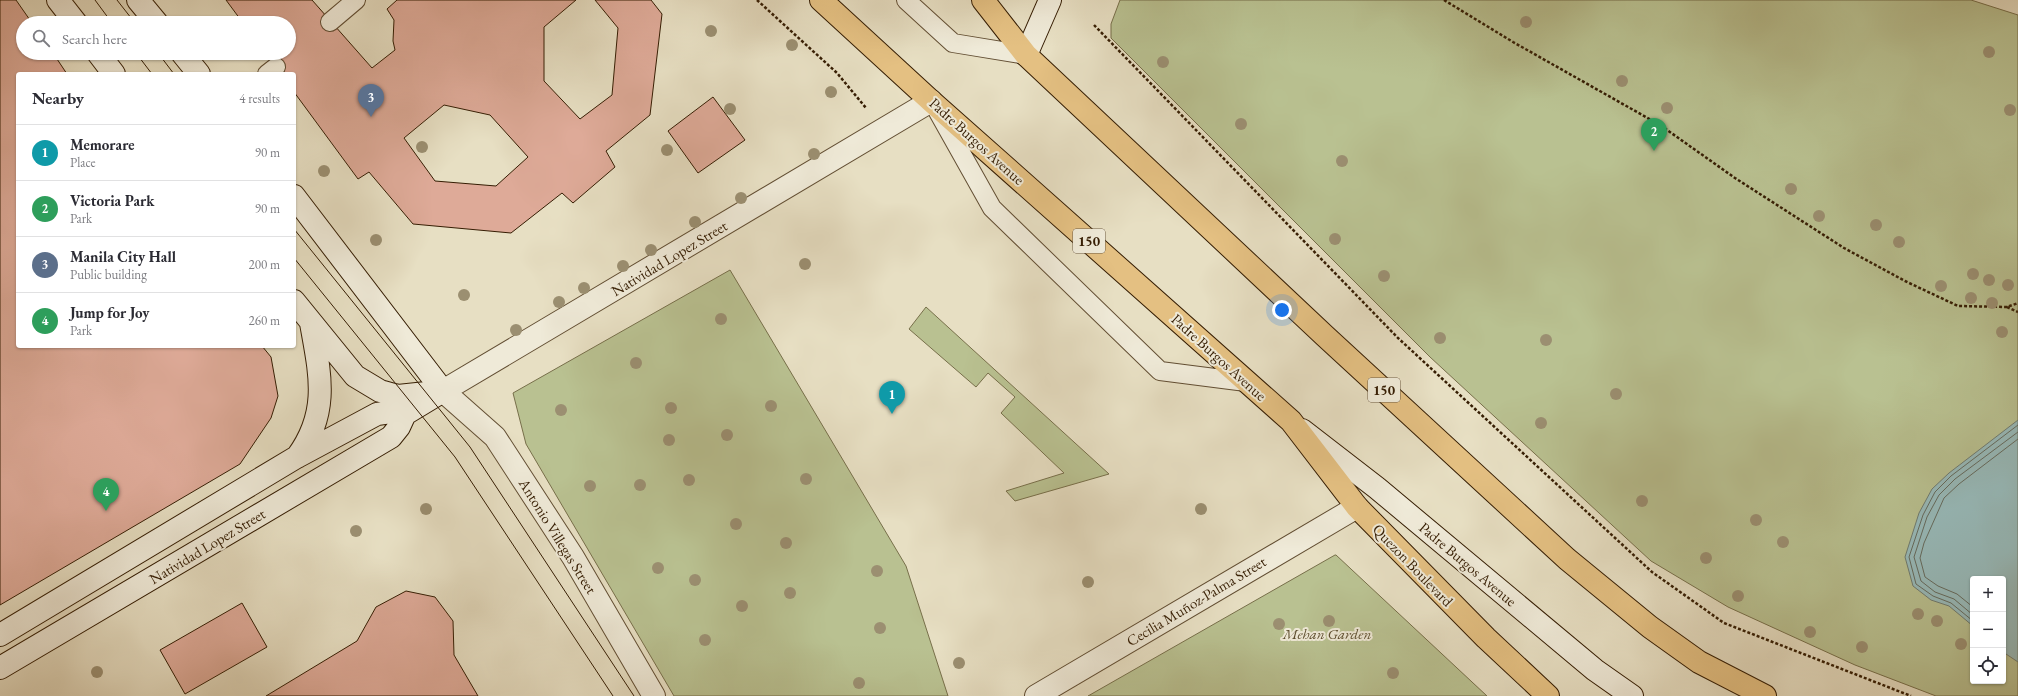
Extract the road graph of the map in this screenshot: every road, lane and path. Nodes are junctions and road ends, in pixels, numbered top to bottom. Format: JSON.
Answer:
{"nodes":[{"id":1,"x":59,"y":0,"type":"edge"},
{"id":2,"x":138,"y":0,"type":"edge"},
{"id":3,"x":356,"y":0,"type":"edge"},
{"id":4,"x":757,"y":0,"type":"edge"},
{"id":5,"x":821,"y":0,"type":"edge"},
{"id":6,"x":906,"y":0,"type":"edge"},
{"id":7,"x":983,"y":0,"type":"edge"},
{"id":8,"x":1050,"y":0,"type":"edge"},
{"id":9,"x":1444,"y":0,"type":"edge"},
{"id":10,"x":71,"y":16,"type":"edge"},
{"id":11,"x":151,"y":16,"type":"edge"},
{"id":12,"x":330,"y":22,"type":"dead end"},
{"id":13,"x":1094,"y":25,"type":"dead end"},
{"id":14,"x":1026,"y":55,"type":"junction"},
{"id":15,"x":103,"y":60,"type":"edge"},
{"id":16,"x":188,"y":60,"type":"edge"},
{"id":17,"x":112,"y":72,"type":"edge"},
{"id":18,"x":197,"y":72,"type":"edge"},
{"id":19,"x":931,"y":101,"type":"junction"},
{"id":20,"x":884,"y":129,"type":"junction"},
{"id":21,"x":296,"y":199,"type":"edge"},
{"id":22,"x":296,"y":303,"type":"edge"},
{"id":23,"x":2018,"y":303,"type":"edge"},
{"id":24,"x":2007,"y":307,"type":"junction"},
{"id":25,"x":2018,"y":312,"type":"edge"},
{"id":26,"x":311,"y":322,"type":"junction"},
{"id":27,"x":1246,"y":382,"type":"junction"},
{"id":28,"x":443,"y":391,"type":"junction"},
{"id":29,"x":405,"y":414,"type":"junction"},
{"id":30,"x":1291,"y":422,"type":"junction"},
{"id":31,"x":296,"y":458,"type":"junction"},
{"id":32,"x":1357,"y":507,"type":"junction"},
{"id":33,"x":0,"y":635,"type":"edge"},
{"id":34,"x":0,"y":668,"type":"edge"},
{"id":35,"x":654,"y":696,"type":"edge"},
{"id":36,"x":1036,"y":696,"type":"edge"},
{"id":37,"x":1548,"y":696,"type":"edge"},
{"id":38,"x":1632,"y":696,"type":"edge"},
{"id":39,"x":1765,"y":696,"type":"edge"},
{"id":40,"x":1911,"y":696,"type":"edge"}],
"edges":[{"from":1,"to":10,"type":"street"},
{"from":2,"to":11,"type":"street"},
{"from":3,"to":12,"type":"lane"},
{"from":4,"to":20,"type":"path"},
{"from":5,"to":19,"type":"main road","name":"Padre Burgos Avenue","number":"150"},
{"from":6,"to":14,"type":"lane"},
{"from":7,"to":14,"type":"main road","number":"150"},
{"from":8,"to":14,"type":"street"},
{"from":9,"to":24,"type":"path"},
{"from":13,"to":40,"type":"path"},
{"from":14,"to":39,"type":"main road","number":"150"},
{"from":15,"to":17,"type":"street"},
{"from":16,"to":18,"type":"street"},
{"from":19,"to":20,"type":"street","name":"Natividad Lopez Street"},
{"from":19,"to":27,"type":"main road","name":"Padre Burgos Avenue","number":"150"},
{"from":19,"to":27,"type":"lane"},
{"from":20,"to":28,"type":"street","name":"Natividad Lopez Street"},
{"from":21,"to":28,"type":"street","name":"Antonio Villegas Street"},
{"from":22,"to":26,"type":"street"},
{"from":23,"to":24,"type":"path"},
{"from":24,"to":25,"type":"path"},
{"from":26,"to":28,"type":"street"},
{"from":26,"to":31,"type":"street"},
{"from":27,"to":30,"type":"main road","name":"Padre Burgos Avenue","number":"150"},
{"from":28,"to":29,"type":"street","name":"Natividad Lopez Street"},
{"from":28,"to":35,"type":"street","name":"Antonio Villegas Street"},
{"from":29,"to":31,"type":"street","name":"Natividad Lopez Street"},
{"from":29,"to":34,"type":"street","name":"Natividad Lopez Street"},
{"from":30,"to":32,"type":"main road","name":"Quezon Boulevard","number":"150"},
{"from":30,"to":38,"type":"street","name":"Padre Burgos Avenue"},
{"from":31,"to":33,"type":"street","name":"Natividad Lopez Street"},
{"from":32,"to":36,"type":"street","name":"Cecilia Muñoz-Palma Street"},
{"from":32,"to":37,"type":"main road","name":"Quezon Boulevard","number":"150"}]}
